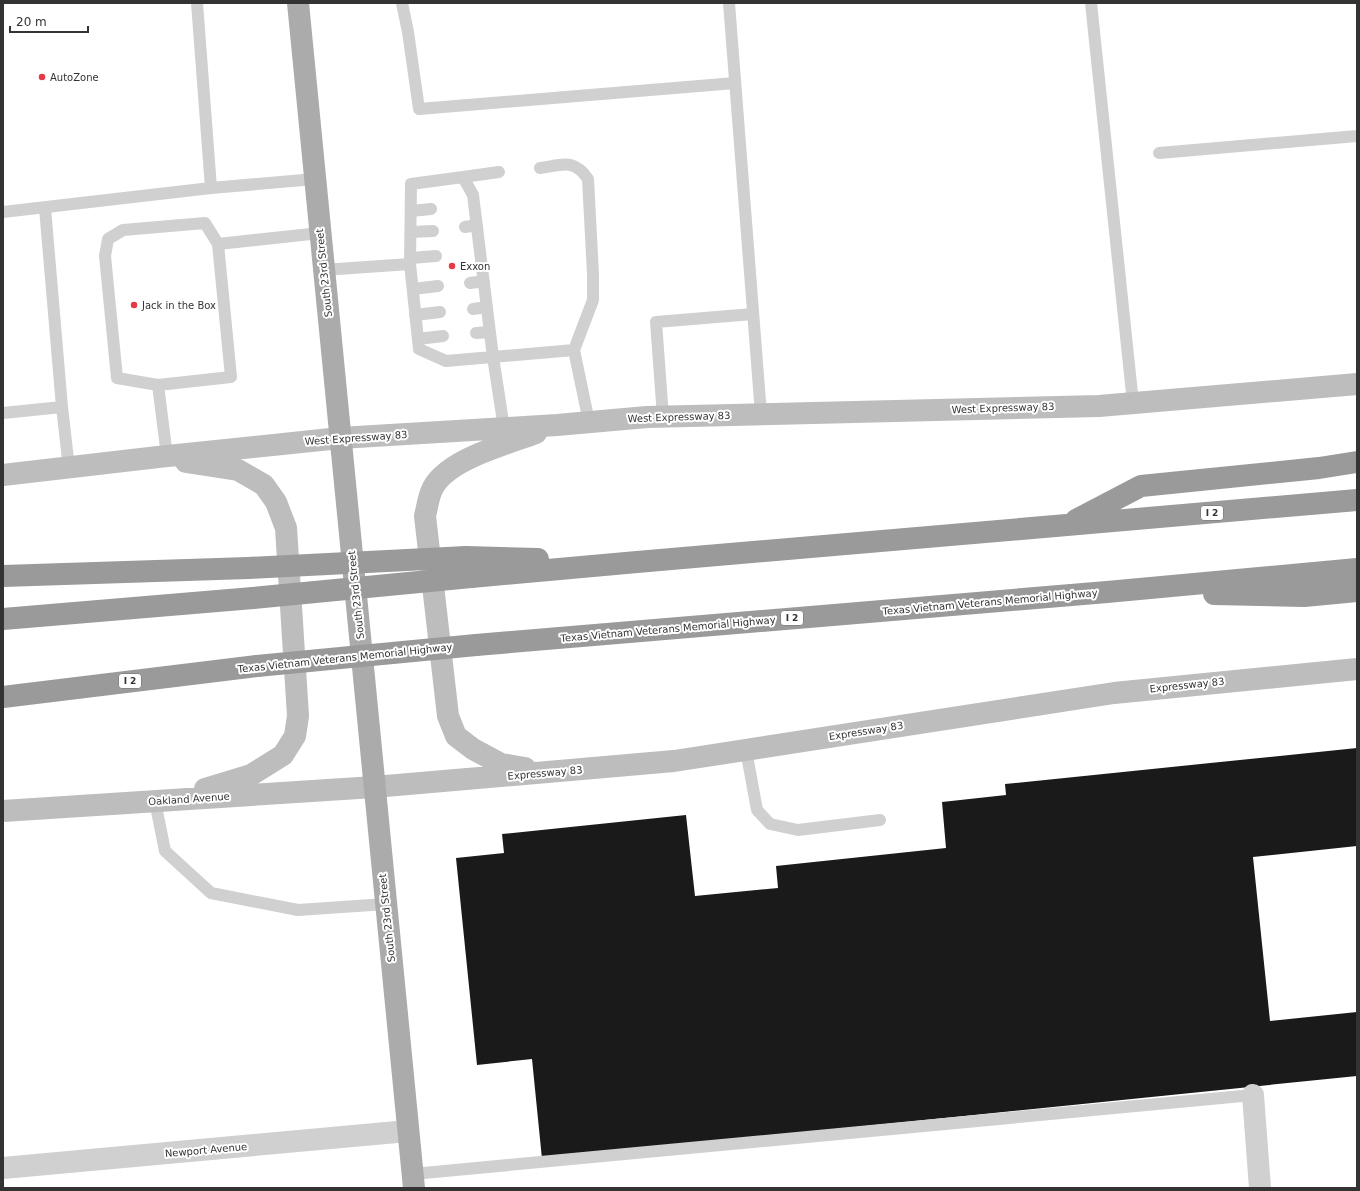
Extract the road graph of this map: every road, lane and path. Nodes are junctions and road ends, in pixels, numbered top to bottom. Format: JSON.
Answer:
{"nodes":[{"id":1,"x":197,"y":3,"type":"edge"},
{"id":2,"x":298,"y":3,"type":"edge"},
{"id":3,"x":402,"y":3,"type":"edge"},
{"id":4,"x":729,"y":3,"type":"edge"},
{"id":5,"x":1091,"y":3,"type":"edge"},
{"id":6,"x":735,"y":83,"type":"junction"},
{"id":7,"x":1357,"y":136,"type":"edge"},
{"id":8,"x":1159,"y":153,"type":"dead end"},
{"id":9,"x":540,"y":168,"type":"dead end"},
{"id":10,"x":499,"y":172,"type":"dead end"},
{"id":11,"x":463,"y":177,"type":"junction"},
{"id":12,"x":315,"y":179,"type":"junction"},
{"id":13,"x":211,"y":188,"type":"junction"},
{"id":14,"x":45,"y":208,"type":"junction"},
{"id":15,"x":431,"y":209,"type":"dead end"},
{"id":16,"x":411,"y":211,"type":"junction"},
{"id":17,"x":3,"y":212,"type":"edge"},
{"id":18,"x":433,"y":231,"type":"dead end"},
{"id":19,"x":411,"y":232,"type":"junction"},
{"id":20,"x":320,"y":233,"type":"junction"},
{"id":21,"x":218,"y":244,"type":"junction"},
{"id":22,"x":436,"y":256,"type":"dead end"},
{"id":23,"x":410,"y":261,"type":"junction"},
{"id":24,"x":324,"y":270,"type":"junction"},
{"id":25,"x":484,"y":281,"type":"junction"},
{"id":26,"x":470,"y":283,"type":"dead end"},
{"id":27,"x":438,"y":286,"type":"dead end"},
{"id":28,"x":413,"y":289,"type":"junction"},
{"id":29,"x":487,"y":308,"type":"junction"},
{"id":30,"x":473,"y":309,"type":"dead end"},
{"id":31,"x":440,"y":312,"type":"dead end"},
{"id":32,"x":753,"y":314,"type":"junction"},
{"id":33,"x":415,"y":315,"type":"junction"},
{"id":34,"x":490,"y":332,"type":"junction"},
{"id":35,"x":476,"y":333,"type":"dead end"},
{"id":36,"x":443,"y":336,"type":"dead end"},
{"id":37,"x":418,"y":339,"type":"junction"},
{"id":38,"x":574,"y":350,"type":"junction"},
{"id":39,"x":493,"y":357,"type":"junction"},
{"id":40,"x":158,"y":384,"type":"junction"},
{"id":41,"x":1357,"y":384,"type":"edge"},
{"id":42,"x":1133,"y":403,"type":"junction"},
{"id":43,"x":62,"y":408,"type":"junction"},
{"id":44,"x":3,"y":413,"type":"edge"},
{"id":45,"x":761,"y":414,"type":"junction"},
{"id":46,"x":663,"y":417,"type":"junction"},
{"id":47,"x":588,"y":422,"type":"junction"},
{"id":48,"x":557,"y":425,"type":"junction"},
{"id":49,"x":504,"y":428,"type":"junction"},
{"id":50,"x":340,"y":438,"type":"junction"},
{"id":51,"x":162,"y":457,"type":"junction"},
{"id":52,"x":1357,"y":462,"type":"edge"},
{"id":53,"x":69,"y":468,"type":"junction"},
{"id":54,"x":3,"y":475,"type":"edge"},
{"id":55,"x":1357,"y":500,"type":"edge"},
{"id":56,"x":1066,"y":525,"type":"junction"},
{"id":57,"x":469,"y":567,"type":"junction"},
{"id":58,"x":1357,"y":569,"type":"edge"},
{"id":59,"x":3,"y":576,"type":"edge"},
{"id":60,"x":1357,"y":591,"type":"edge"},
{"id":61,"x":1107,"y":592,"type":"junction"},
{"id":62,"x":3,"y":618,"type":"edge"},
{"id":63,"x":1357,"y":669,"type":"edge"},
{"id":64,"x":3,"y":697,"type":"edge"},
{"id":65,"x":746,"y":750,"type":"junction"},
{"id":66,"x":550,"y":772,"type":"junction"},
{"id":67,"x":374,"y":787,"type":"junction"},
{"id":68,"x":160,"y":800,"type":"junction"},
{"id":69,"x":3,"y":811,"type":"edge"},
{"id":70,"x":880,"y":820,"type":"dead end"},
{"id":71,"x":386,"y":904,"type":"junction"},
{"id":72,"x":1253,"y":1095,"type":"joint"},
{"id":73,"x":408,"y":1131,"type":"junction"},
{"id":74,"x":3,"y":1168,"type":"edge"},
{"id":75,"x":413,"y":1181,"type":"edge"},
{"id":76,"x":1260,"y":1188,"type":"edge"}],
"edges":[{"from":1,"to":13,"type":"lane"},
{"from":2,"to":12,"type":"main road","name":"South 23rd Street"},
{"from":3,"to":6,"type":"lane"},
{"from":4,"to":6,"type":"lane"},
{"from":5,"to":42,"type":"lane"},
{"from":6,"to":32,"type":"lane"},
{"from":7,"to":8,"type":"lane"},
{"from":9,"to":38,"type":"lane"},
{"from":10,"to":11,"type":"lane"},
{"from":11,"to":16,"type":"lane"},
{"from":11,"to":25,"type":"lane"},
{"from":12,"to":13,"type":"lane"},
{"from":12,"to":20,"type":"main road","name":"South 23rd Street"},
{"from":13,"to":14,"type":"lane"},
{"from":14,"to":17,"type":"lane"},
{"from":14,"to":43,"type":"lane"},
{"from":15,"to":16,"type":"lane"},
{"from":16,"to":19,"type":"lane"},
{"from":18,"to":19,"type":"lane"},
{"from":19,"to":23,"type":"lane"},
{"from":20,"to":21,"type":"lane"},
{"from":20,"to":24,"type":"main road","name":"South 23rd Street"},
{"from":21,"to":40,"type":"lane"},
{"from":21,"to":40,"type":"lane"},
{"from":22,"to":23,"type":"lane"},
{"from":23,"to":24,"type":"lane"},
{"from":23,"to":28,"type":"lane"},
{"from":24,"to":50,"type":"main road","name":"South 23rd Street"},
{"from":25,"to":26,"type":"lane"},
{"from":25,"to":29,"type":"lane"},
{"from":27,"to":28,"type":"lane"},
{"from":28,"to":33,"type":"lane"},
{"from":29,"to":30,"type":"lane"},
{"from":29,"to":34,"type":"lane"},
{"from":31,"to":33,"type":"lane"},
{"from":32,"to":45,"type":"lane"},
{"from":32,"to":46,"type":"lane"},
{"from":33,"to":37,"type":"lane"},
{"from":34,"to":35,"type":"lane"},
{"from":34,"to":39,"type":"lane"},
{"from":36,"to":37,"type":"lane"},
{"from":37,"to":39,"type":"lane"},
{"from":38,"to":39,"type":"lane"},
{"from":38,"to":47,"type":"lane"},
{"from":39,"to":49,"type":"lane"},
{"from":40,"to":51,"type":"lane"},
{"from":41,"to":42,"type":"main road","name":"West Expressway 83"},
{"from":42,"to":45,"type":"main road","name":"West Expressway 83"},
{"from":43,"to":44,"type":"lane"},
{"from":43,"to":53,"type":"lane"},
{"from":45,"to":46,"type":"main road","name":"West Expressway 83"},
{"from":46,"to":47,"type":"main road","name":"West Expressway 83"},
{"from":47,"to":48,"type":"main road","name":"West Expressway 83"},
{"from":48,"to":49,"type":"main road","name":"West Expressway 83"},
{"from":48,"to":66,"type":"main road"},
{"from":49,"to":50,"type":"main road","name":"West Expressway 83"},
{"from":50,"to":51,"type":"main road","name":"West Expressway 83"},
{"from":50,"to":67,"type":"main road","name":"South 23rd Street"},
{"from":51,"to":53,"type":"main road","name":"West Expressway 83"},
{"from":51,"to":68,"type":"main road"},
{"from":52,"to":56,"type":"highway"},
{"from":53,"to":54,"type":"main road","name":"West Expressway 83"},
{"from":55,"to":56,"type":"highway","number":"I 2"},
{"from":56,"to":57,"type":"highway","number":"I 2"},
{"from":57,"to":59,"type":"highway","bridge":true},
{"from":57,"to":62,"type":"highway","bridge":true},
{"from":58,"to":61,"type":"highway","name":"Texas Vietnam Veterans Memorial Highway","number":"I 2"},
{"from":60,"to":61,"type":"highway"},
{"from":61,"to":64,"type":"highway","name":"Texas Vietnam Veterans Memorial Highway","number":"I 2","bridge":true},
{"from":63,"to":65,"type":"main road","name":"Expressway 83"},
{"from":65,"to":66,"type":"main road","name":"Expressway 83"},
{"from":65,"to":70,"type":"lane"},
{"from":66,"to":67,"type":"main road","name":"Expressway 83"},
{"from":67,"to":68,"type":"main road","name":"Oakland Avenue"},
{"from":67,"to":71,"type":"main road","name":"South 23rd Street"},
{"from":68,"to":69,"type":"main road","name":"Oakland Avenue"},
{"from":68,"to":71,"type":"lane"},
{"from":71,"to":73,"type":"main road","name":"South 23rd Street"},
{"from":72,"to":75,"type":"lane"},
{"from":72,"to":76,"type":"street"},
{"from":73,"to":74,"type":"street","name":"Newport Avenue"},
{"from":73,"to":75,"type":"main road","name":"South 23rd Street"}]}
